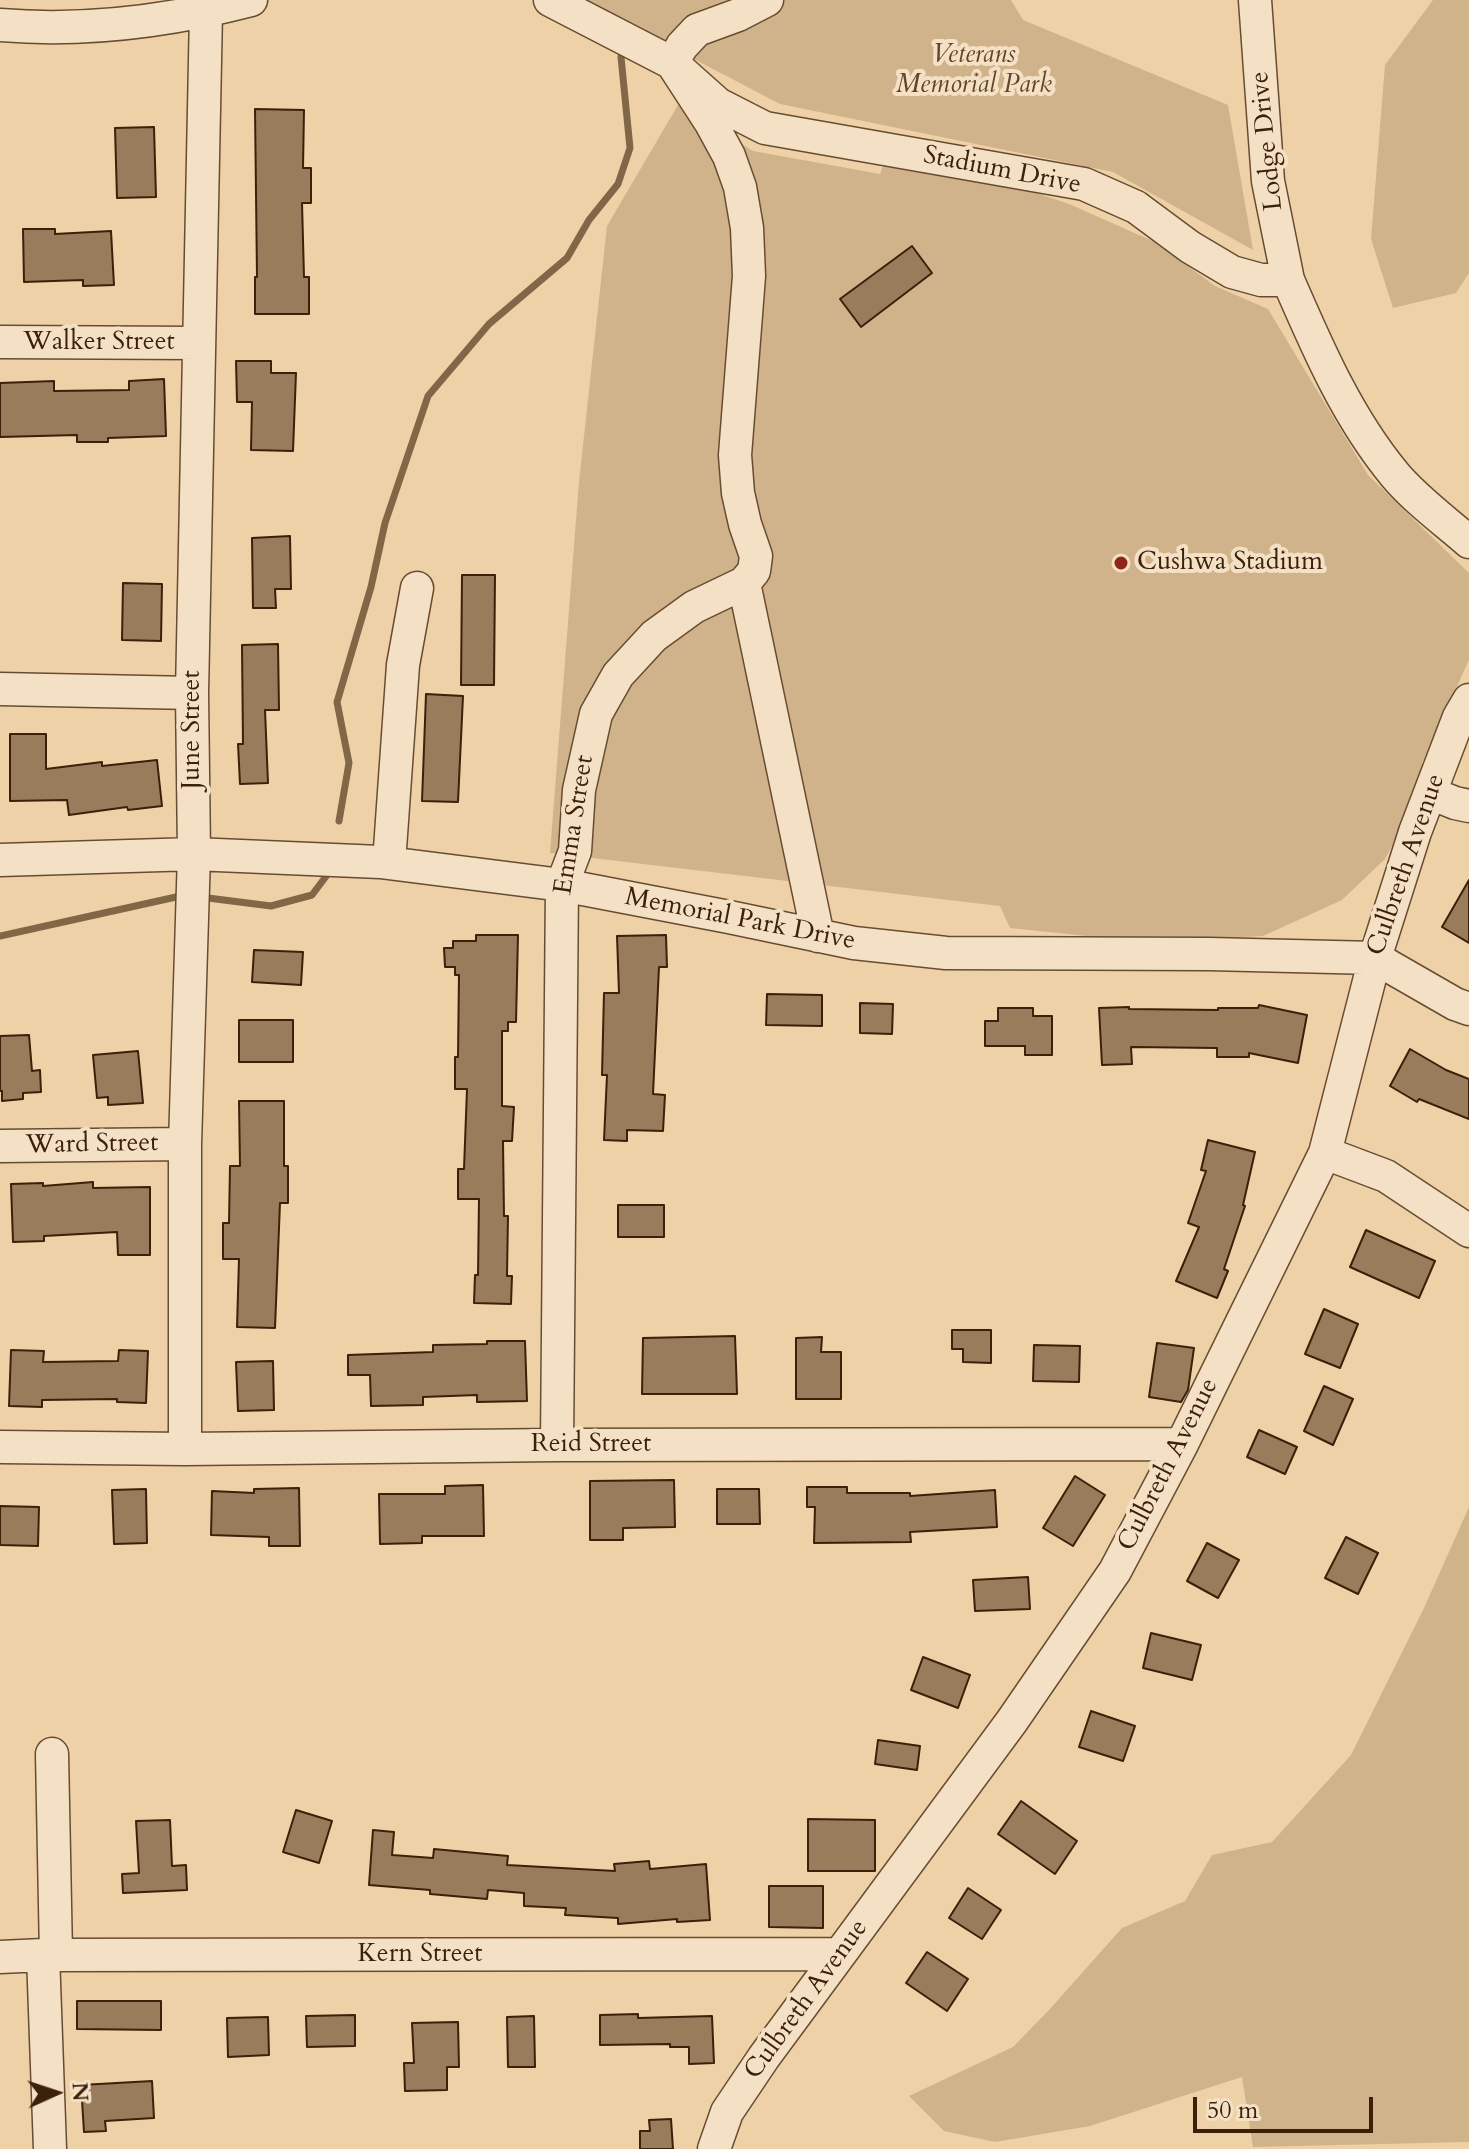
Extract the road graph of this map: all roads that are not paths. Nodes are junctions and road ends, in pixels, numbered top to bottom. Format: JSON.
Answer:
{"nodes":[{"id":1,"x":251,"y":0,"type":"edge"},
{"id":2,"x":550,"y":0,"type":"edge"},
{"id":3,"x":767,"y":0,"type":"edge"},
{"id":4,"x":1255,"y":0,"type":"edge"},
{"id":5,"x":206,"y":12,"type":"junction"},
{"id":6,"x":80,"y":13,"type":"edge"},
{"id":7,"x":0,"y":25,"type":"edge"},
{"id":8,"x":672,"y":63,"type":"junction"},
{"id":9,"x":1288,"y":280,"type":"junction"},
{"id":10,"x":0,"y":342,"type":"edge"},
{"id":11,"x":198,"y":343,"type":"junction"},
{"id":12,"x":1469,"y":542,"type":"edge"},
{"id":13,"x":744,"y":583,"type":"junction"},
{"id":14,"x":417,"y":588,"type":"dead end"},
{"id":15,"x":0,"y":689,"type":"edge"},
{"id":16,"x":192,"y":693,"type":"junction"},
{"id":17,"x":1469,"y":700,"type":"edge"},
{"id":18,"x":1430,"y":793,"type":"junction"},
{"id":19,"x":1469,"y":806,"type":"edge"},
{"id":20,"x":194,"y":854,"type":"junction"},
{"id":21,"x":0,"y":860,"type":"edge"},
{"id":22,"x":389,"y":863,"type":"junction"},
{"id":23,"x":562,"y":885,"type":"junction"},
{"id":24,"x":818,"y":936,"type":"junction"},
{"id":25,"x":1375,"y":958,"type":"junction"},
{"id":26,"x":1469,"y":1009,"type":"edge"},
{"id":27,"x":185,"y":1144,"type":"junction"},
{"id":28,"x":0,"y":1146,"type":"edge"},
{"id":29,"x":1325,"y":1153,"type":"junction"},
{"id":30,"x":1469,"y":1231,"type":"edge"},
{"id":31,"x":1182,"y":1444,"type":"junction"},
{"id":32,"x":557,"y":1445,"type":"junction"},
{"id":33,"x":0,"y":1447,"type":"edge"},
{"id":34,"x":185,"y":1449,"type":"junction"},
{"id":35,"x":52,"y":1754,"type":"dead end"},
{"id":36,"x":840,"y":1954,"type":"junction"},
{"id":37,"x":50,"y":1955,"type":"junction"},
{"id":38,"x":0,"y":1957,"type":"edge"},
{"id":39,"x":50,"y":2149,"type":"edge"},
{"id":40,"x":714,"y":2149,"type":"edge"}],
"edges":[{"from":1,"to":5,"type":"street"},
{"from":2,"to":8,"type":"street","name":"Stadium Drive"},
{"from":3,"to":8,"type":"street"},
{"from":4,"to":9,"type":"street","name":"Lodge Drive"},
{"from":5,"to":6,"type":"street"},
{"from":5,"to":11,"type":"street","name":"June Street"},
{"from":6,"to":7,"type":"street"},
{"from":8,"to":9,"type":"street","name":"Stadium Drive"},
{"from":8,"to":13,"type":"street"},
{"from":9,"to":12,"type":"street"},
{"from":10,"to":11,"type":"street","name":"Walker Street"},
{"from":11,"to":16,"type":"street","name":"June Street"},
{"from":13,"to":23,"type":"street","name":"Emma Street"},
{"from":13,"to":24,"type":"street"},
{"from":14,"to":22,"type":"street"},
{"from":15,"to":16,"type":"street"},
{"from":16,"to":20,"type":"street","name":"June Street"},
{"from":17,"to":18,"type":"street","name":"Culbreth Avenue"},
{"from":18,"to":19,"type":"street"},
{"from":18,"to":25,"type":"street","name":"Culbreth Avenue"},
{"from":20,"to":21,"type":"street","name":"Memorial Park Drive"},
{"from":20,"to":22,"type":"street","name":"Memorial Park Drive"},
{"from":20,"to":27,"type":"street","name":"June Street"},
{"from":22,"to":23,"type":"street","name":"Memorial Park Drive"},
{"from":23,"to":24,"type":"street","name":"Memorial Park Drive"},
{"from":23,"to":32,"type":"street","name":"Emma Street"},
{"from":24,"to":25,"type":"street","name":"Memorial Park Drive"},
{"from":25,"to":26,"type":"street","name":"Memorial Park Drive"},
{"from":25,"to":29,"type":"street","name":"Culbreth Avenue"},
{"from":27,"to":28,"type":"street","name":"Ward Street"},
{"from":27,"to":34,"type":"street","name":"June Street"},
{"from":29,"to":30,"type":"street"},
{"from":29,"to":31,"type":"street","name":"Culbreth Avenue"},
{"from":31,"to":32,"type":"street","name":"Reid Street"},
{"from":31,"to":36,"type":"street","name":"Culbreth Avenue"},
{"from":32,"to":34,"type":"street","name":"Reid Street"},
{"from":33,"to":34,"type":"street","name":"Reid Street"},
{"from":35,"to":37,"type":"street"},
{"from":36,"to":37,"type":"street","name":"Kern Street"},
{"from":36,"to":40,"type":"street","name":"Culbreth Avenue"},
{"from":37,"to":38,"type":"street","name":"Kern Street"},
{"from":37,"to":39,"type":"street"}]}
